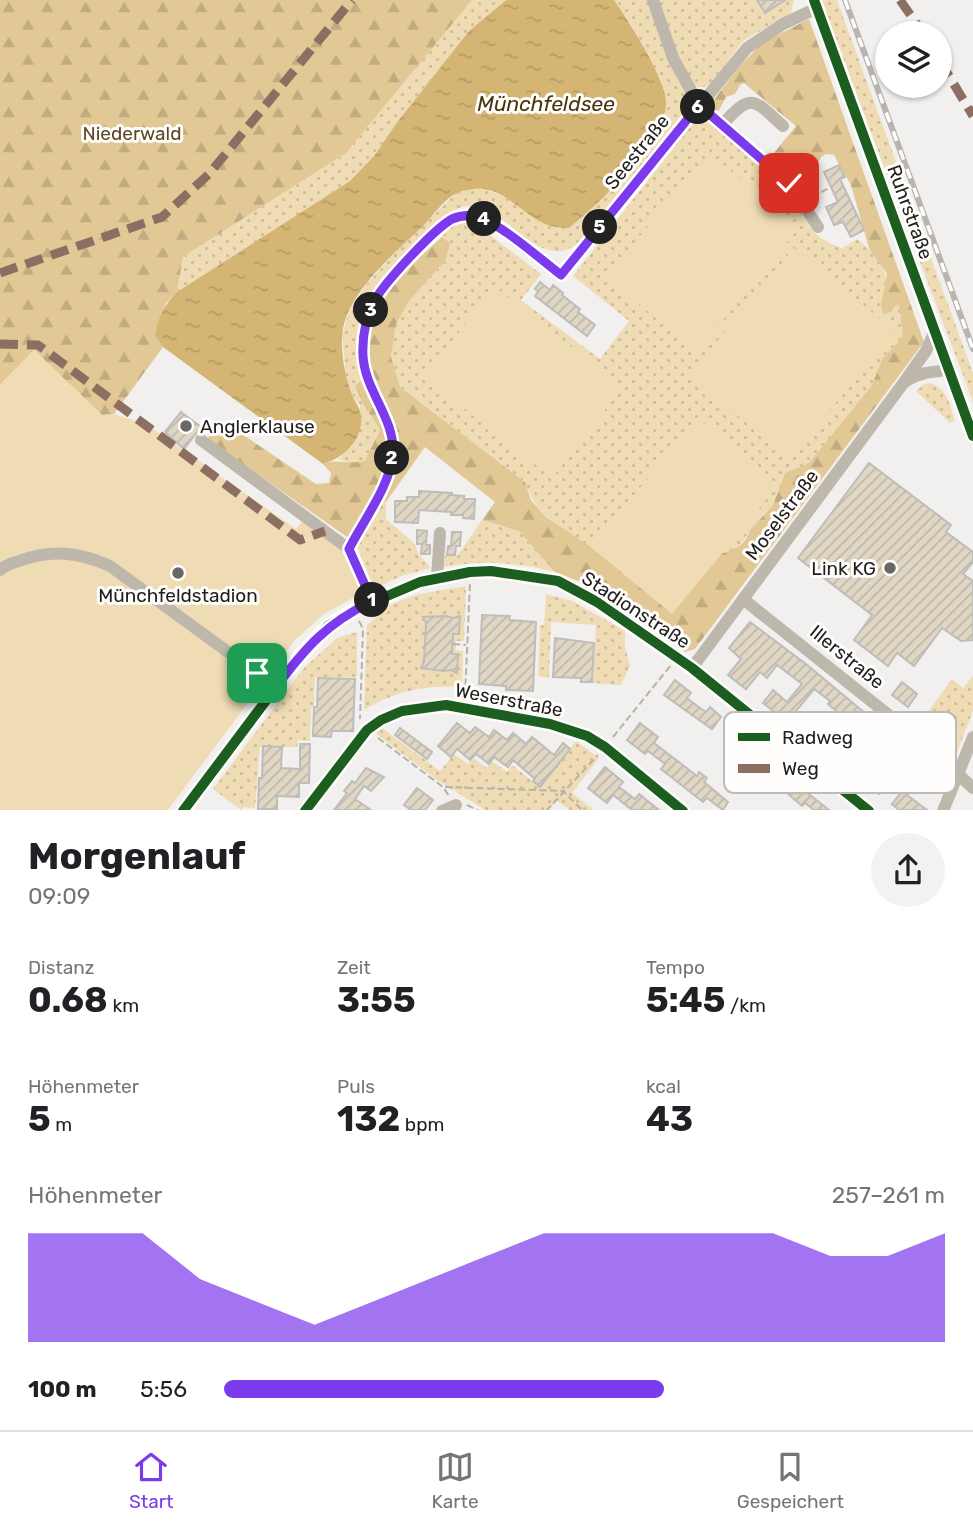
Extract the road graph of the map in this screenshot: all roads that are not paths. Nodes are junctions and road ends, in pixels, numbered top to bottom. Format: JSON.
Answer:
{"nodes":[{"id":1,"x":653,"y":0,"type":"edge"},
{"id":2,"x":816,"y":4,"type":"edge"},
{"id":3,"x":699,"y":105,"type":"junction"},
{"id":4,"x":723,"y":124,"type":"junction"},
{"id":5,"x":783,"y":126,"type":"dead end"},
{"id":6,"x":481,"y":217,"type":"road end"},
{"id":7,"x":818,"y":227,"type":"dead end"},
{"id":8,"x":935,"y":331,"type":"junction"},
{"id":9,"x":949,"y":370,"type":"junction"},
{"id":10,"x":902,"y":385,"type":"junction"},
{"id":11,"x":973,"y":436,"type":"edge"},
{"id":12,"x":201,"y":440,"type":"dead end"},
{"id":13,"x":440,"y":533,"type":"dead end"},
{"id":14,"x":0,"y":570,"type":"edge"},
{"id":15,"x":437,"y":577,"type":"junction"},
{"id":16,"x":743,"y":599,"type":"junction"},
{"id":17,"x":372,"y":601,"type":"junction"},
{"id":18,"x":692,"y":668,"type":"junction"},
{"id":19,"x":276,"y":687,"type":"junction"},
{"id":20,"x":747,"y":712,"type":"edge"},
{"id":21,"x":883,"y":712,"type":"edge"},
{"id":22,"x":973,"y":737,"type":"edge"},
{"id":23,"x":956,"y":771,"type":"edge"},
{"id":24,"x":959,"y":773,"type":"junction"},
{"id":25,"x":956,"y":780,"type":"edge"},
{"id":26,"x":973,"y":788,"type":"edge"},
{"id":27,"x":848,"y":793,"type":"edge"},
{"id":28,"x":950,"y":793,"type":"edge"},
{"id":29,"x":456,"y":805,"type":"dead end"},
{"id":30,"x":183,"y":810,"type":"edge"},
{"id":31,"x":305,"y":810,"type":"edge"},
{"id":32,"x":442,"y":810,"type":"edge"},
{"id":33,"x":683,"y":810,"type":"edge"},
{"id":34,"x":869,"y":810,"type":"edge"},
{"id":35,"x":943,"y":810,"type":"edge"}],
"edges":[{"from":1,"to":3,"type":"street"},
{"from":2,"to":3,"type":"street","name":"Seestraße"},
{"from":2,"to":8,"type":"street","name":"Ruhrstraße"},
{"from":3,"to":4,"type":"street"},
{"from":3,"to":6,"type":"street","name":"Seestraße"},
{"from":4,"to":5,"type":"street"},
{"from":4,"to":7,"type":"street"},
{"from":8,"to":9,"type":"street","name":"Ruhrstraße"},
{"from":8,"to":10,"type":"street","name":"Moselstraße"},
{"from":9,"to":10,"type":"street"},
{"from":9,"to":11,"type":"street","name":"Ruhrstraße"},
{"from":10,"to":16,"type":"street","name":"Moselstraße"},
{"from":12,"to":17,"type":"street"},
{"from":13,"to":15,"type":"street"},
{"from":14,"to":19,"type":"street"},
{"from":15,"to":17,"type":"street","name":"Stadionstraße"},
{"from":15,"to":18,"type":"street","name":"Stadionstraße"},
{"from":16,"to":18,"type":"street","name":"Moselstraße"},
{"from":16,"to":21,"type":"street","name":"Illerstraße"},
{"from":17,"to":19,"type":"street","name":"Stadionstraße"},
{"from":18,"to":20,"type":"street","name":"Stadionstraße"},
{"from":19,"to":30,"type":"street","name":"Stadionstraße"},
{"from":22,"to":24,"type":"street"},
{"from":23,"to":24,"type":"street","name":"Illerstraße"},
{"from":24,"to":25,"type":"street"},
{"from":24,"to":26,"type":"street","name":"Illerstraße"},
{"from":27,"to":34,"type":"street","name":"Stadionstraße"},
{"from":28,"to":35,"type":"street"},
{"from":29,"to":32,"type":"street"},
{"from":31,"to":33,"type":"street","name":"Weserstraße"}]}
